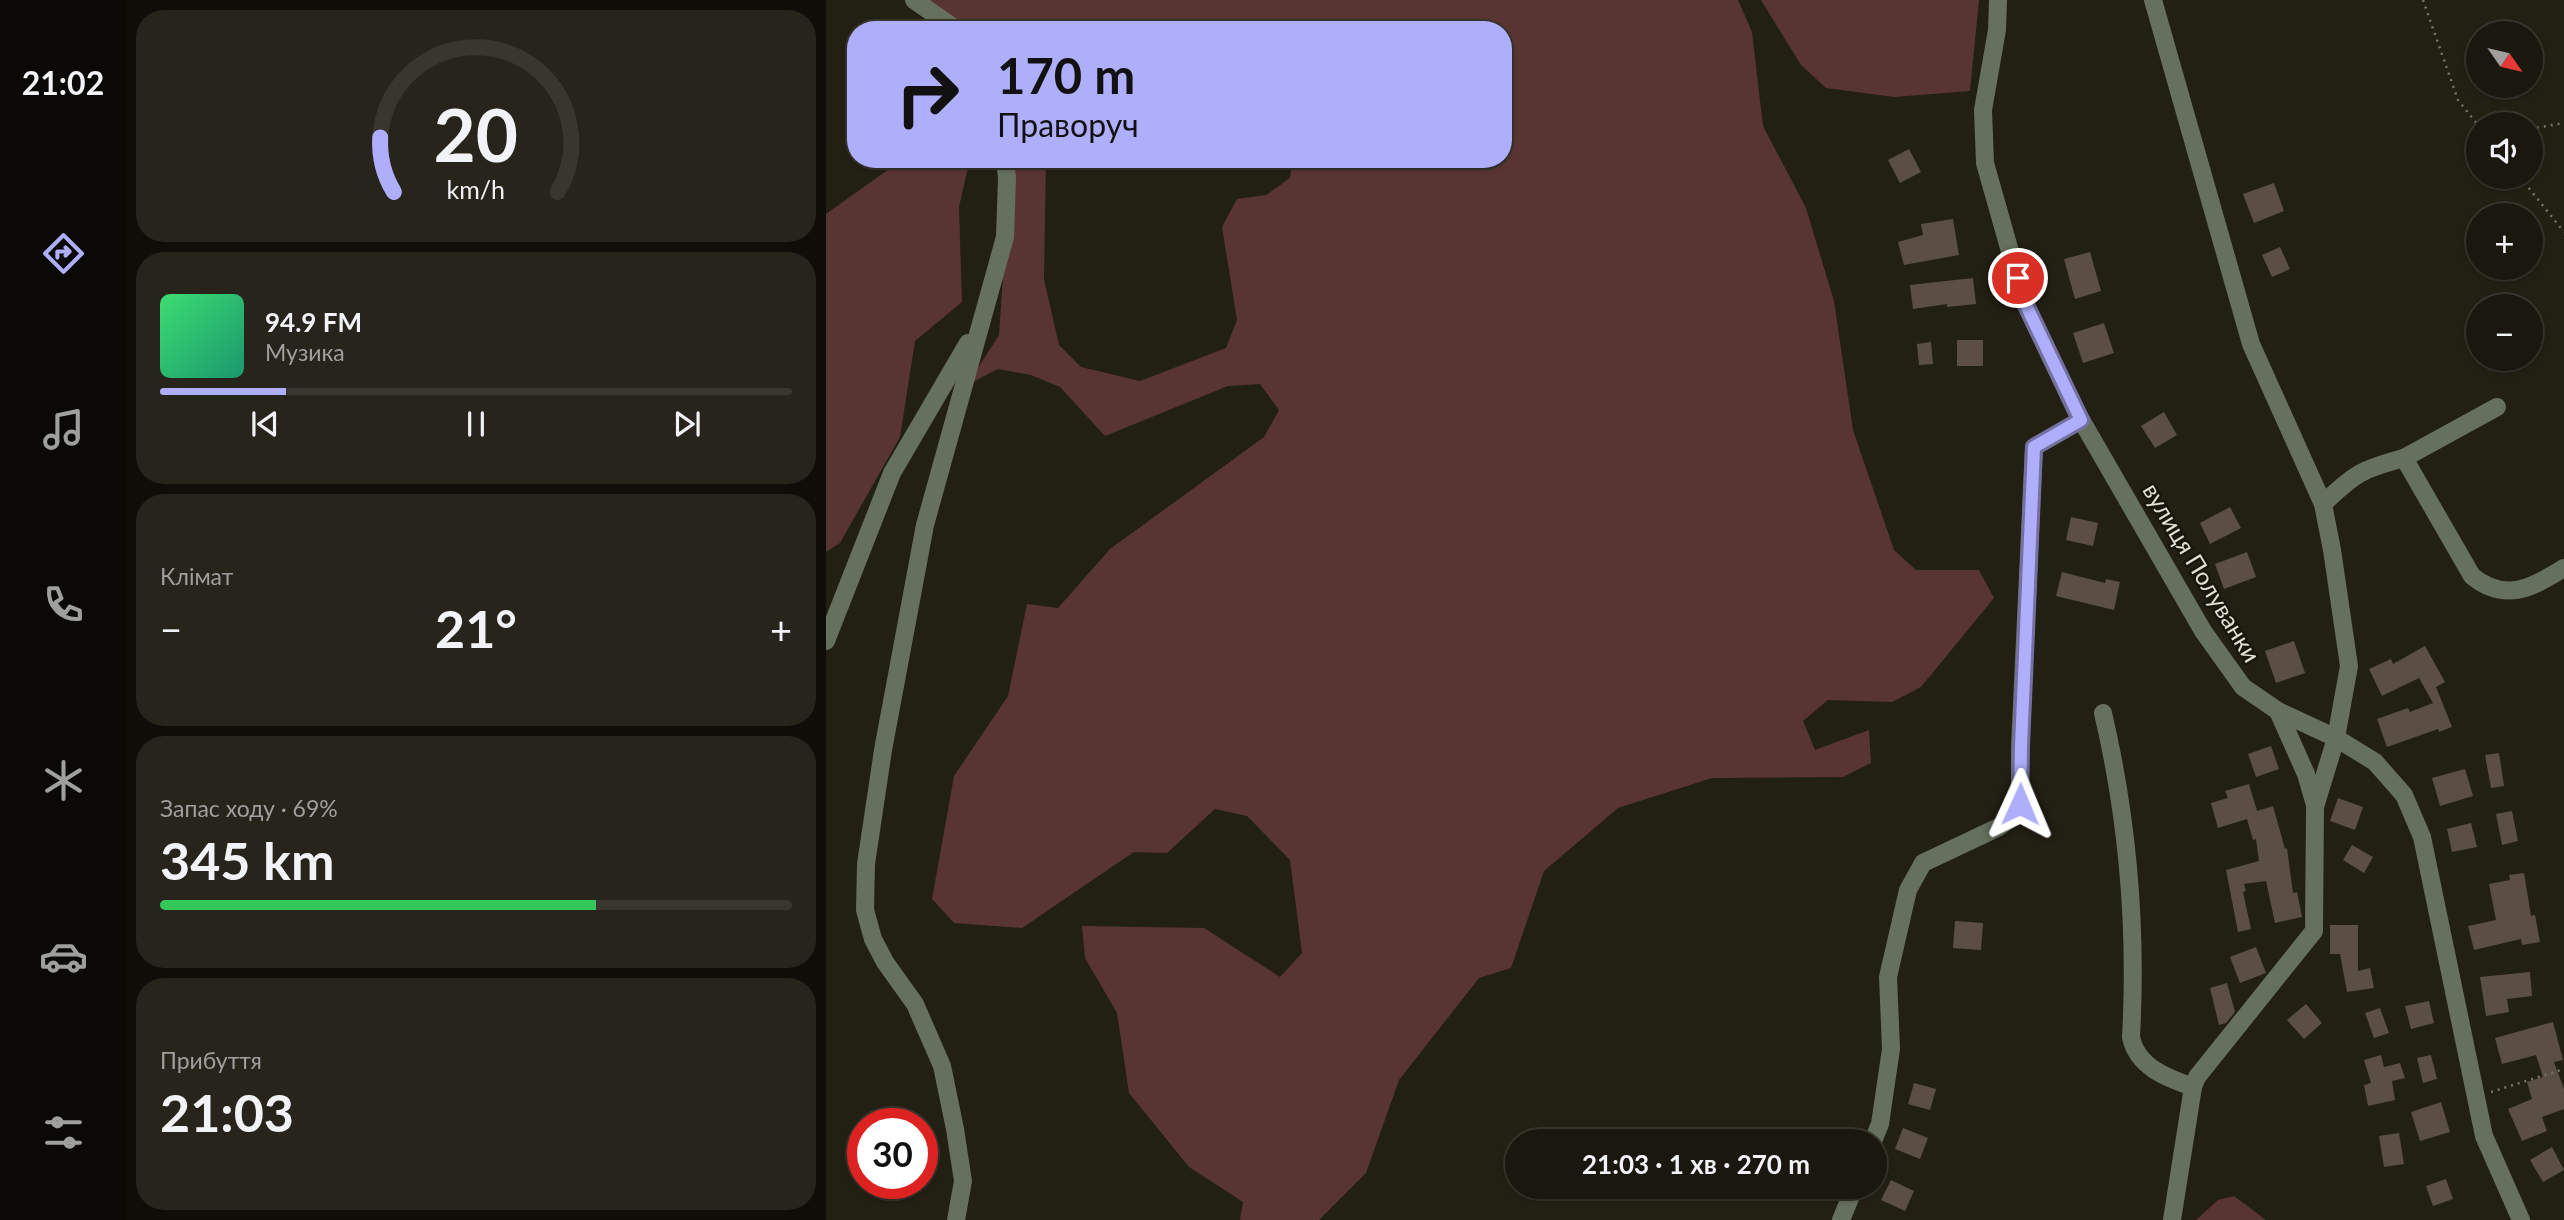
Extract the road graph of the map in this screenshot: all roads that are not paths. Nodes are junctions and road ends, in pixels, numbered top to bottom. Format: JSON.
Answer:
{"nodes":[{"id":1,"x":914,"y":0,"type":"edge"},
{"id":2,"x":1998,"y":0,"type":"edge"},
{"id":3,"x":2153,"y":0,"type":"edge"},
{"id":4,"x":944,"y":21,"type":"edge"},
{"id":5,"x":1006,"y":168,"type":"edge"},
{"id":6,"x":984,"y":316,"type":"junction"},
{"id":7,"x":2497,"y":407,"type":"dead end"},
{"id":8,"x":2081,"y":420,"type":"junction"},
{"id":9,"x":2404,"y":458,"type":"junction"},
{"id":10,"x":2323,"y":504,"type":"junction"},
{"id":11,"x":2564,"y":568,"type":"edge"},
{"id":12,"x":826,"y":641,"type":"edge"},
{"id":13,"x":2278,"y":711,"type":"junction"},
{"id":14,"x":2103,"y":713,"type":"dead end"},
{"id":15,"x":2336,"y":738,"type":"junction"},
{"id":16,"x":2315,"y":807,"type":"junction"},
{"id":17,"x":2193,"y":1087,"type":"junction"},
{"id":18,"x":1878,"y":1129,"type":"edge"},
{"id":19,"x":1850,"y":1199,"type":"edge"},
{"id":20,"x":956,"y":1220,"type":"edge"},
{"id":21,"x":1841,"y":1220,"type":"edge"},
{"id":22,"x":2172,"y":1220,"type":"edge"},
{"id":23,"x":2521,"y":1220,"type":"edge"}],
"edges":[{"from":1,"to":4,"type":"street"},
{"from":2,"to":8,"type":"street","name":"вулиця Полуванки"},
{"from":3,"to":10,"type":"street"},
{"from":5,"to":6,"type":"street"},
{"from":6,"to":12,"type":"street"},
{"from":6,"to":20,"type":"street"},
{"from":7,"to":9,"type":"street"},
{"from":8,"to":13,"type":"street","name":"вулиця Полуванки"},
{"from":8,"to":18,"type":"street"},
{"from":9,"to":10,"type":"street"},
{"from":9,"to":11,"type":"street"},
{"from":10,"to":15,"type":"street"},
{"from":13,"to":15,"type":"street","name":"вулиця Полуванки"},
{"from":13,"to":16,"type":"street"},
{"from":14,"to":17,"type":"street"},
{"from":15,"to":16,"type":"street"},
{"from":15,"to":23,"type":"street","name":"вулиця Полуванки"},
{"from":16,"to":17,"type":"street"},
{"from":17,"to":22,"type":"street"},
{"from":19,"to":21,"type":"street"}]}
